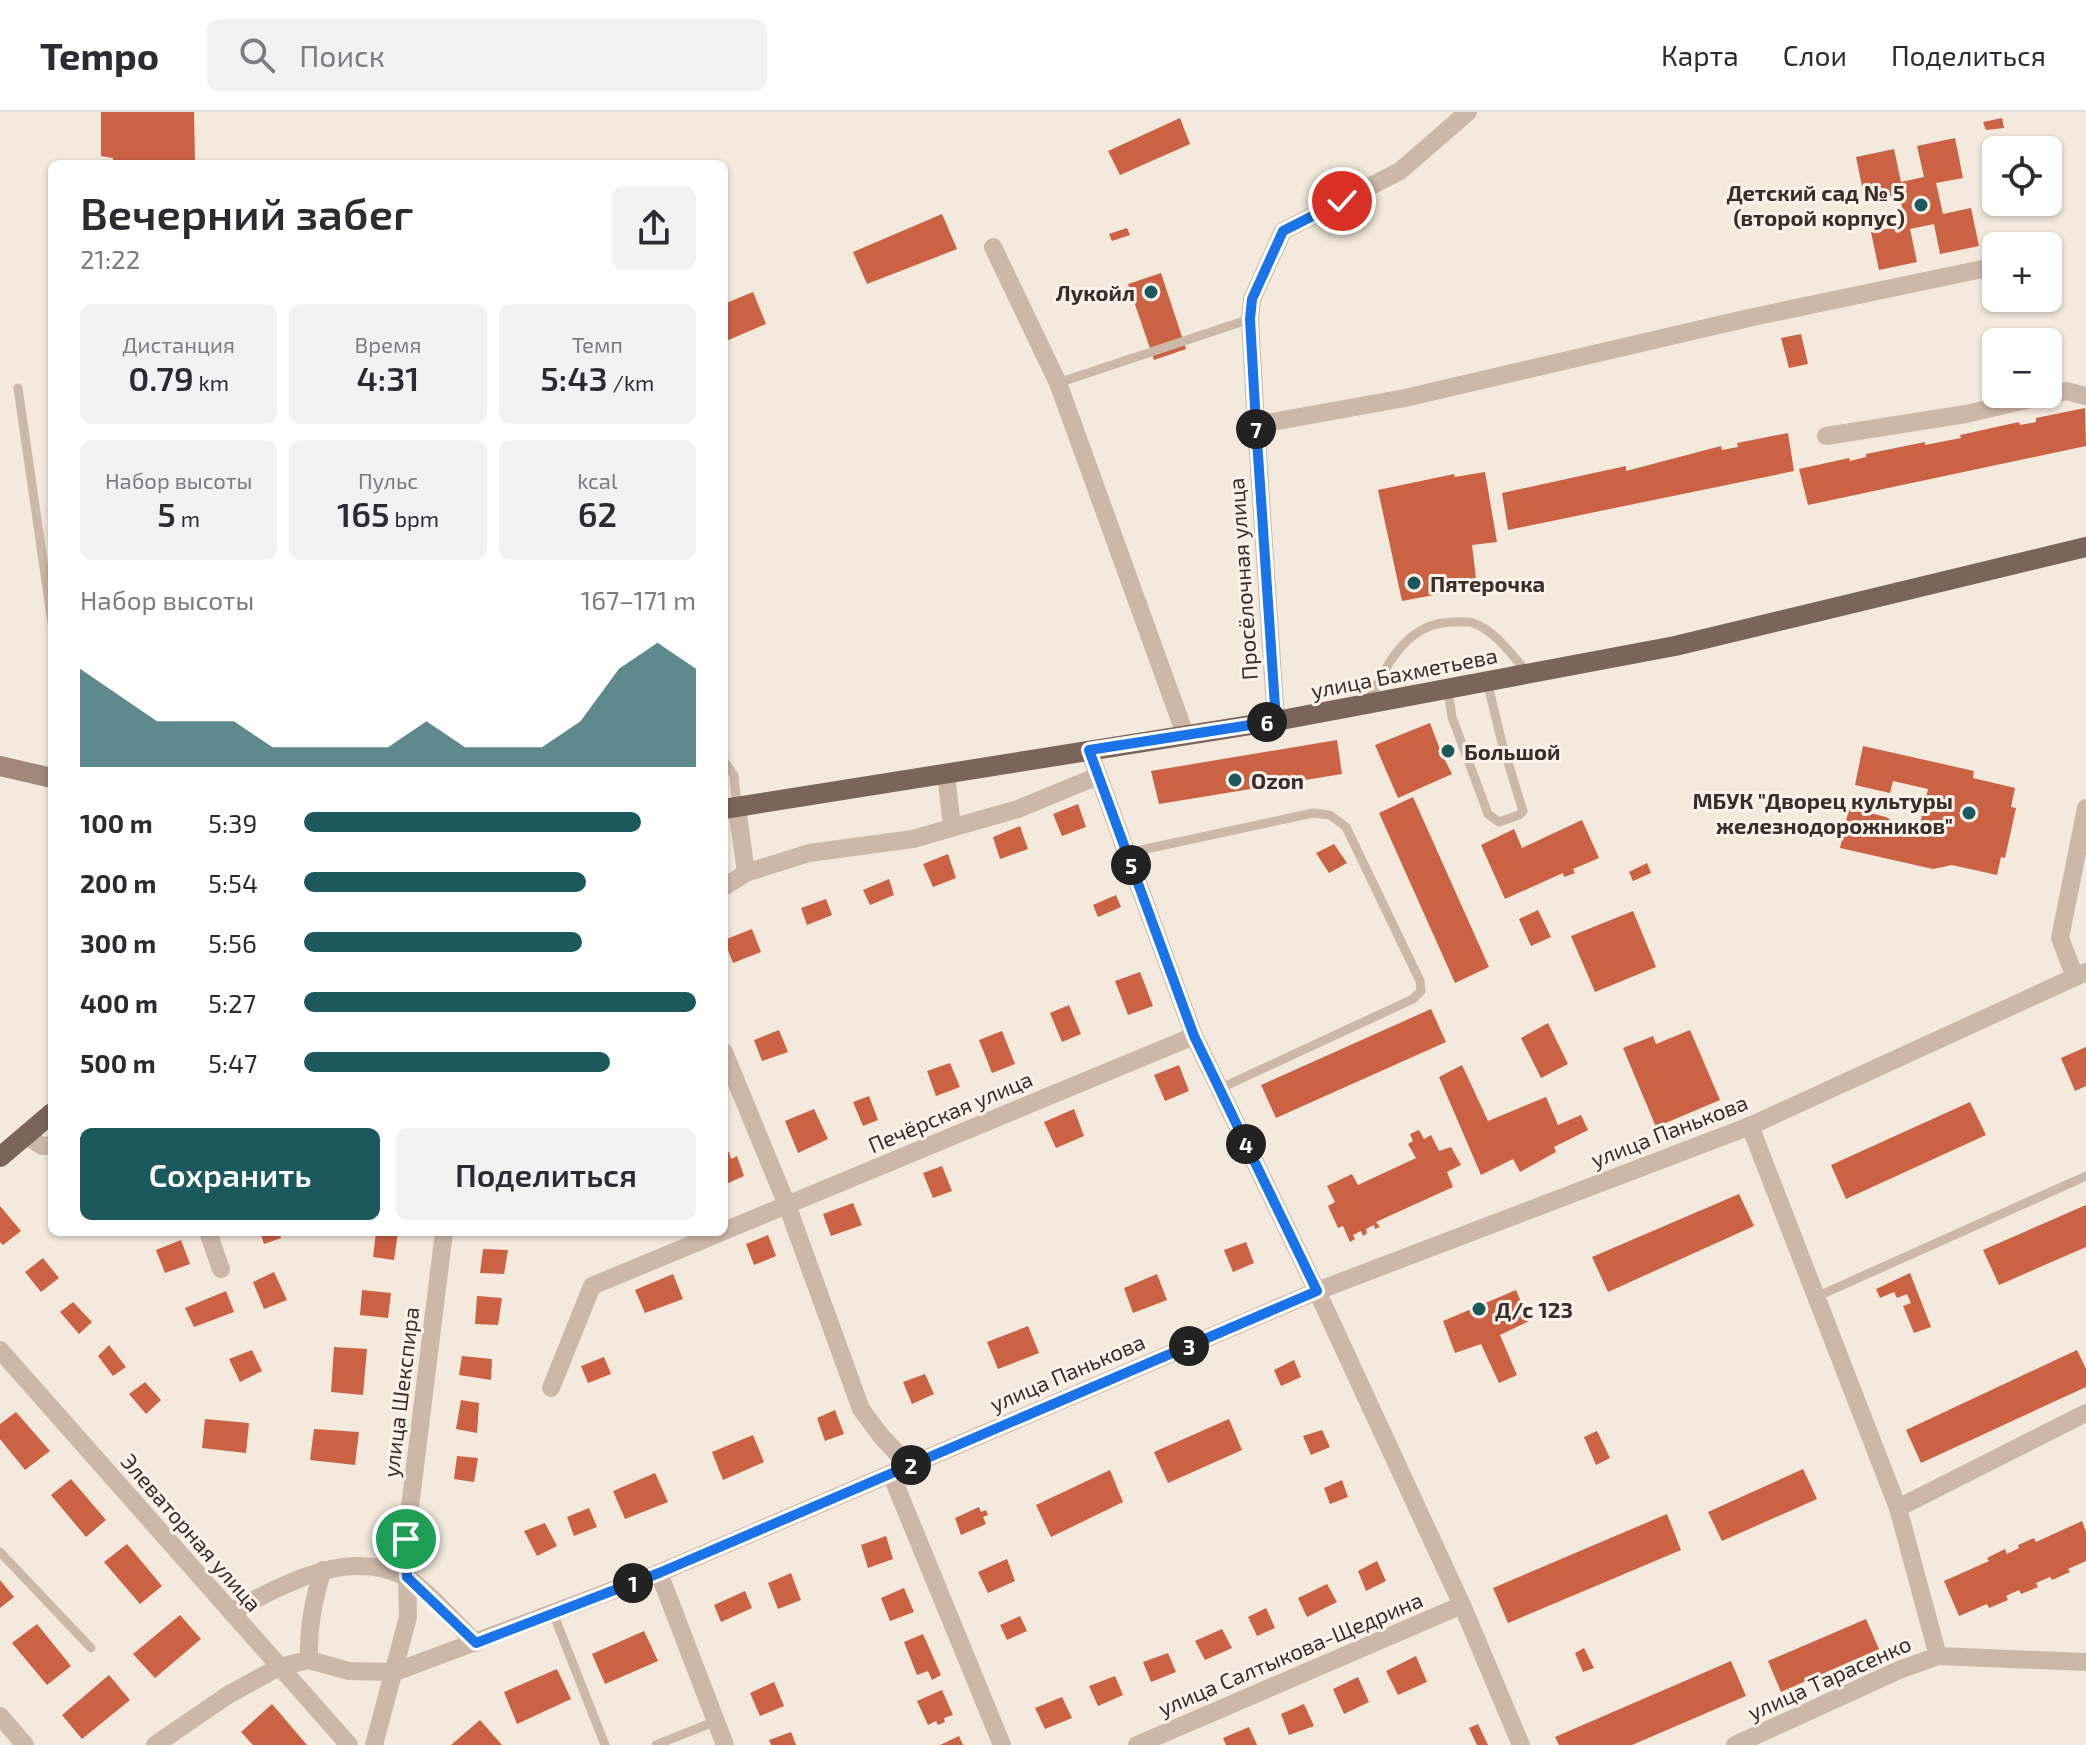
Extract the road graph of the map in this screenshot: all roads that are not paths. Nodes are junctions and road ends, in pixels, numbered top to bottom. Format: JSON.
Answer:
{"nodes":[{"id":1,"x":1468,"y":112,"type":"edge"},
{"id":2,"x":993,"y":247,"type":"dead end"},
{"id":3,"x":1982,"y":269,"type":"edge"},
{"id":4,"x":1250,"y":319,"type":"junction"},
{"id":5,"x":1058,"y":383,"type":"junction"},
{"id":6,"x":18,"y":388,"type":"dead end"},
{"id":7,"x":2086,"y":396,"type":"edge"},
{"id":8,"x":1256,"y":425,"type":"junction"},
{"id":9,"x":1826,"y":436,"type":"dead end"},
{"id":10,"x":2086,"y":547,"type":"edge"},
{"id":11,"x":48,"y":595,"type":"edge"},
{"id":12,"x":1528,"y":674,"type":"junction"},
{"id":13,"x":1487,"y":681,"type":"junction"},
{"id":14,"x":1448,"y":689,"type":"junction"},
{"id":15,"x":1368,"y":704,"type":"junction"},
{"id":16,"x":1276,"y":721,"type":"junction"},
{"id":17,"x":1185,"y":734,"type":"junction"},
{"id":18,"x":1089,"y":750,"type":"junction"},
{"id":19,"x":0,"y":766,"type":"edge"},
{"id":20,"x":728,"y":767,"type":"edge"},
{"id":21,"x":946,"y":773,"type":"junction"},
{"id":22,"x":1098,"y":776,"type":"junction"},
{"id":23,"x":48,"y":777,"type":"edge"},
{"id":24,"x":730,"y":808,"type":"edge"},
{"id":25,"x":2086,"y":808,"type":"edge"},
{"id":26,"x":952,"y":827,"type":"junction"},
{"id":27,"x":1127,"y":853,"type":"junction"},
{"id":28,"x":746,"y":873,"type":"junction"},
{"id":29,"x":728,"y":884,"type":"edge"},
{"id":30,"x":2080,"y":975,"type":"edge"},
{"id":31,"x":1194,"y":1036,"type":"junction"},
{"id":32,"x":728,"y":1062,"type":"edge"},
{"id":33,"x":1219,"y":1089,"type":"junction"},
{"id":34,"x":48,"y":1116,"type":"edge"},
{"id":35,"x":1750,"y":1126,"type":"junction"},
{"id":36,"x":25,"y":1135,"type":"junction"},
{"id":37,"x":48,"y":1145,"type":"edge"},
{"id":38,"x":0,"y":1157,"type":"edge"},
{"id":39,"x":2086,"y":1176,"type":"edge"},
{"id":40,"x":787,"y":1205,"type":"junction"},
{"id":41,"x":728,"y":1230,"type":"edge"},
{"id":42,"x":209,"y":1236,"type":"edge"},
{"id":43,"x":444,"y":1236,"type":"edge"},
{"id":44,"x":713,"y":1236,"type":"edge"},
{"id":45,"x":221,"y":1269,"type":"dead end"},
{"id":46,"x":1317,"y":1291,"type":"junction"},
{"id":47,"x":1816,"y":1297,"type":"junction"},
{"id":48,"x":0,"y":1350,"type":"edge"},
{"id":49,"x":551,"y":1388,"type":"dead end"},
{"id":50,"x":2086,"y":1413,"type":"edge"},
{"id":51,"x":909,"y":1466,"type":"junction"},
{"id":52,"x":891,"y":1474,"type":"junction"},
{"id":53,"x":1898,"y":1508,"type":"junction"},
{"id":54,"x":0,"y":1552,"type":"edge"},
{"id":55,"x":323,"y":1570,"type":"junction"},
{"id":56,"x":659,"y":1573,"type":"junction"},
{"id":57,"x":407,"y":1577,"type":"junction"},
{"id":58,"x":1462,"y":1605,"type":"junction"},
{"id":59,"x":231,"y":1612,"type":"junction"},
{"id":60,"x":553,"y":1613,"type":"junction"},
{"id":61,"x":476,"y":1643,"type":"junction"},
{"id":62,"x":91,"y":1648,"type":"dead end"},
{"id":63,"x":1938,"y":1656,"type":"junction"},
{"id":64,"x":309,"y":1660,"type":"junction"},
{"id":65,"x":2086,"y":1662,"type":"edge"},
{"id":66,"x":279,"y":1667,"type":"junction"},
{"id":67,"x":395,"y":1672,"type":"junction"},
{"id":68,"x":0,"y":1716,"type":"edge"},
{"id":69,"x":716,"y":1721,"type":"junction"},
{"id":70,"x":25,"y":1745,"type":"edge"},
{"id":71,"x":155,"y":1745,"type":"edge"},
{"id":72,"x":349,"y":1745,"type":"edge"},
{"id":73,"x":374,"y":1745,"type":"edge"},
{"id":74,"x":605,"y":1745,"type":"edge"},
{"id":75,"x":656,"y":1745,"type":"edge"},
{"id":76,"x":725,"y":1745,"type":"edge"},
{"id":77,"x":1002,"y":1745,"type":"edge"},
{"id":78,"x":1137,"y":1745,"type":"edge"},
{"id":79,"x":1521,"y":1745,"type":"edge"},
{"id":80,"x":1735,"y":1745,"type":"edge"}],
"edges":[{"from":1,"to":4,"type":"street","name":"Просёлочная улица"},
{"from":2,"to":5,"type":"street"},
{"from":3,"to":8,"type":"street"},
{"from":4,"to":5,"type":"lane"},
{"from":4,"to":8,"type":"street","name":"Просёлочная улица"},
{"from":5,"to":17,"type":"street"},
{"from":6,"to":11,"type":"lane"},
{"from":7,"to":9,"type":"street"},
{"from":8,"to":16,"type":"street","name":"Просёлочная улица"},
{"from":10,"to":12,"type":"main road","name":"улица Бахметьева"},
{"from":12,"to":13,"type":"main road","name":"улица Бахметьева"},
{"from":12,"to":15,"type":"lane"},
{"from":13,"to":14,"type":"main road","name":"улица Бахметьева"},
{"from":13,"to":14,"type":"lane"},
{"from":14,"to":15,"type":"main road","name":"улица Бахметьева"},
{"from":15,"to":16,"type":"main road","name":"улица Бахметьева"},
{"from":16,"to":17,"type":"main road","name":"улица Бахметьева"},
{"from":17,"to":18,"type":"main road","name":"улица Бахметьева"},
{"from":18,"to":21,"type":"main road","name":"улица Бахметьева"},
{"from":18,"to":22,"type":"street"},
{"from":19,"to":23,"type":"main road"},
{"from":20,"to":24,"type":"lane"},
{"from":21,"to":24,"type":"main road","name":"улица Бахметьева"},
{"from":21,"to":26,"type":"street"},
{"from":22,"to":26,"type":"street"},
{"from":22,"to":27,"type":"street"},
{"from":24,"to":28,"type":"street"},
{"from":25,"to":30,"type":"street"},
{"from":26,"to":28,"type":"street"},
{"from":27,"to":31,"type":"street"},
{"from":27,"to":33,"type":"lane"},
{"from":28,"to":29,"type":"street"},
{"from":30,"to":35,"type":"street","name":"улица Панькова"},
{"from":31,"to":33,"type":"street"},
{"from":31,"to":40,"type":"street","name":"Печёрская улица"},
{"from":32,"to":40,"type":"street"},
{"from":33,"to":46,"type":"street"},
{"from":34,"to":36,"type":"main road"},
{"from":35,"to":46,"type":"street","name":"улица Панькова"},
{"from":35,"to":47,"type":"street"},
{"from":36,"to":37,"type":"street"},
{"from":36,"to":38,"type":"main road"},
{"from":39,"to":47,"type":"lane"},
{"from":40,"to":41,"type":"street","name":"Печёрская улица"},
{"from":40,"to":51,"type":"street"},
{"from":42,"to":45,"type":"street"},
{"from":43,"to":57,"type":"street","name":"улица Шекспира"},
{"from":44,"to":49,"type":"street","name":"Печёрская улица"},
{"from":46,"to":51,"type":"street","name":"улица Панькова"},
{"from":46,"to":58,"type":"street"},
{"from":47,"to":53,"type":"street"},
{"from":48,"to":59,"type":"street","name":"Элеваторная улица"},
{"from":50,"to":53,"type":"street"},
{"from":51,"to":52,"type":"street","name":"улица Панькова"},
{"from":52,"to":56,"type":"street","name":"улица Панькова"},
{"from":52,"to":77,"type":"street"},
{"from":53,"to":63,"type":"street"},
{"from":54,"to":62,"type":"lane"},
{"from":55,"to":57,"type":"street"},
{"from":55,"to":59,"type":"street"},
{"from":55,"to":64,"type":"street"},
{"from":56,"to":60,"type":"street","name":"улица Панькова"},
{"from":56,"to":69,"type":"street"},
{"from":57,"to":61,"type":"street"},
{"from":57,"to":67,"type":"street","name":"улица Шекспира"},
{"from":58,"to":78,"type":"street","name":"улица Салтыкова-Щедрина"},
{"from":58,"to":79,"type":"street"},
{"from":59,"to":66,"type":"street","name":"Элеваторная улица"},
{"from":60,"to":61,"type":"street","name":"улица Панькова"},
{"from":60,"to":74,"type":"lane"},
{"from":61,"to":67,"type":"street","name":"улица Панькова"},
{"from":63,"to":65,"type":"street","name":"улица Тарасенко"},
{"from":63,"to":80,"type":"street","name":"улица Тарасенко"},
{"from":64,"to":66,"type":"street","name":"улица Панькова"},
{"from":64,"to":67,"type":"street","name":"улица Панькова"},
{"from":66,"to":71,"type":"street","name":"улица Панькова"},
{"from":66,"to":72,"type":"street","name":"Элеваторная улица"},
{"from":67,"to":73,"type":"street","name":"улица Шекспира"},
{"from":68,"to":70,"type":"street"},
{"from":69,"to":75,"type":"lane"},
{"from":69,"to":76,"type":"street"}]}
